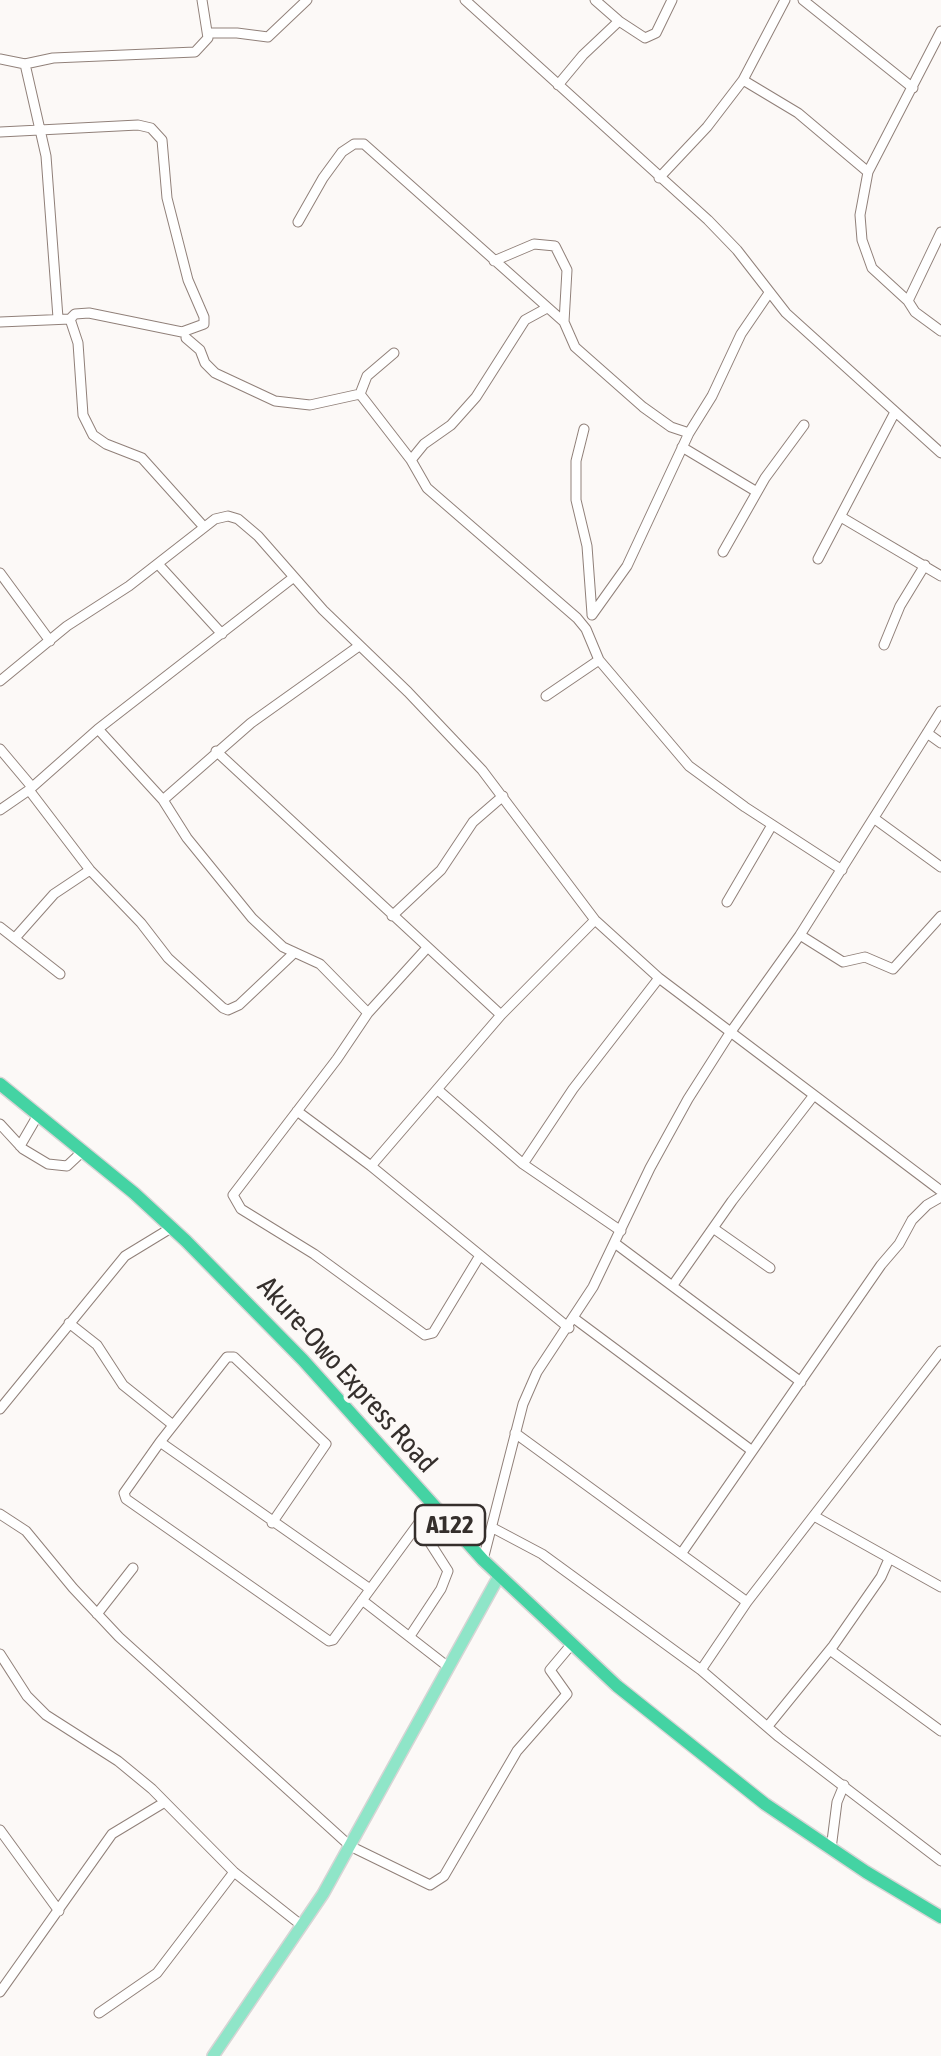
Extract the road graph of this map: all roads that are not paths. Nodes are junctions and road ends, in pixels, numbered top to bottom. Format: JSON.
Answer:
{"nodes":[{"id":1,"x":202,"y":0,"type":"edge"},
{"id":2,"x":306,"y":0,"type":"edge"},
{"id":3,"x":465,"y":0,"type":"edge"},
{"id":4,"x":595,"y":0,"type":"edge"},
{"id":5,"x":672,"y":0,"type":"edge"},
{"id":6,"x":785,"y":0,"type":"edge"},
{"id":7,"x":803,"y":0,"type":"edge"},
{"id":8,"x":619,"y":21,"type":"junction"},
{"id":9,"x":941,"y":31,"type":"edge"},
{"id":10,"x":208,"y":33,"type":"junction"},
{"id":11,"x":0,"y":59,"type":"edge"},
{"id":12,"x":25,"y":64,"type":"junction"},
{"id":13,"x":743,"y":80,"type":"junction"},
{"id":14,"x":558,"y":86,"type":"junction"},
{"id":15,"x":913,"y":88,"type":"junction"},
{"id":16,"x":0,"y":132,"type":"edge"},
{"id":17,"x":41,"y":132,"type":"junction"},
{"id":18,"x":868,"y":172,"type":"junction"},
{"id":19,"x":659,"y":178,"type":"junction"},
{"id":20,"x":298,"y":222,"type":"dead end"},
{"id":21,"x":941,"y":232,"type":"edge"},
{"id":22,"x":494,"y":261,"type":"junction"},
{"id":23,"x":769,"y":294,"type":"junction"},
{"id":24,"x":908,"y":302,"type":"junction"},
{"id":25,"x":547,"y":308,"type":"junction"},
{"id":26,"x":58,"y":318,"type":"junction"},
{"id":27,"x":70,"y":319,"type":"junction"},
{"id":28,"x":0,"y":322,"type":"edge"},
{"id":29,"x":564,"y":322,"type":"junction"},
{"id":30,"x":941,"y":332,"type":"edge"},
{"id":31,"x":186,"y":338,"type":"dead end"},
{"id":32,"x":394,"y":353,"type":"dead end"},
{"id":33,"x":360,"y":394,"type":"junction"},
{"id":34,"x":895,"y":412,"type":"junction"},
{"id":35,"x":804,"y":424,"type":"dead end"},
{"id":36,"x":584,"y":429,"type":"dead end"},
{"id":37,"x":689,"y":433,"type":"junction"},
{"id":38,"x":682,"y":447,"type":"junction"},
{"id":39,"x":941,"y":454,"type":"edge"},
{"id":40,"x":411,"y":460,"type":"junction"},
{"id":41,"x":757,"y":492,"type":"junction"},
{"id":42,"x":841,"y":517,"type":"junction"},
{"id":43,"x":204,"y":527,"type":"junction"},
{"id":44,"x":724,"y":552,"type":"dead end"},
{"id":45,"x":818,"y":558,"type":"dead end"},
{"id":46,"x":158,"y":564,"type":"junction"},
{"id":47,"x":924,"y":565,"type":"junction"},
{"id":48,"x":0,"y":573,"type":"edge"},
{"id":49,"x":941,"y":576,"type":"edge"},
{"id":50,"x":294,"y":577,"type":"junction"},
{"id":51,"x":592,"y":615,"type":"junction"},
{"id":52,"x":586,"y":629,"type":"junction"},
{"id":53,"x":222,"y":634,"type":"junction"},
{"id":54,"x":50,"y":641,"type":"junction"},
{"id":55,"x":884,"y":644,"type":"dead end"},
{"id":56,"x":359,"y":646,"type":"junction"},
{"id":57,"x":599,"y":660,"type":"junction"},
{"id":58,"x":0,"y":682,"type":"edge"},
{"id":59,"x":546,"y":696,"type":"dead end"},
{"id":60,"x":941,"y":711,"type":"edge"},
{"id":61,"x":98,"y":729,"type":"junction"},
{"id":62,"x":926,"y":732,"type":"junction"},
{"id":63,"x":941,"y":743,"type":"edge"},
{"id":64,"x":0,"y":748,"type":"edge"},
{"id":65,"x":216,"y":751,"type":"junction"},
{"id":66,"x":30,"y":788,"type":"junction"},
{"id":67,"x":503,"y":796,"type":"junction"},
{"id":68,"x":163,"y":800,"type":"junction"},
{"id":69,"x":0,"y":810,"type":"edge"},
{"id":70,"x":875,"y":820,"type":"junction"},
{"id":71,"x":772,"y":826,"type":"junction"},
{"id":72,"x":941,"y":867,"type":"edge"},
{"id":73,"x":90,"y":870,"type":"junction"},
{"id":74,"x":842,"y":870,"type":"junction"},
{"id":75,"x":727,"y":902,"type":"dead end"},
{"id":76,"x":392,"y":916,"type":"junction"},
{"id":77,"x":941,"y":916,"type":"edge"},
{"id":78,"x":595,"y":920,"type":"junction"},
{"id":79,"x":0,"y":926,"type":"edge"},
{"id":80,"x":800,"y":936,"type":"junction"},
{"id":81,"x":15,"y":938,"type":"junction"},
{"id":82,"x":426,"y":949,"type":"junction"},
{"id":83,"x":294,"y":954,"type":"junction"},
{"id":84,"x":60,"y":974,"type":"dead end"},
{"id":85,"x":659,"y":978,"type":"junction"},
{"id":86,"x":368,"y":1014,"type":"junction"},
{"id":87,"x":501,"y":1015,"type":"junction"},
{"id":88,"x":730,"y":1033,"type":"junction"},
{"id":89,"x":0,"y":1084,"type":"edge"},
{"id":90,"x":438,"y":1090,"type":"junction"},
{"id":91,"x":814,"y":1095,"type":"junction"},
{"id":92,"x":297,"y":1112,"type":"junction"},
{"id":93,"x":38,"y":1115,"type":"junction"},
{"id":94,"x":1,"y":1127,"type":"edge"},
{"id":95,"x":20,"y":1146,"type":"junction"},
{"id":96,"x":83,"y":1151,"type":"junction"},
{"id":97,"x":523,"y":1164,"type":"junction"},
{"id":98,"x":371,"y":1166,"type":"junction"},
{"id":99,"x":941,"y":1194,"type":"edge"},
{"id":100,"x":171,"y":1228,"type":"junction"},
{"id":101,"x":713,"y":1228,"type":"junction"},
{"id":102,"x":621,"y":1231,"type":"junction"},
{"id":103,"x":616,"y":1244,"type":"junction"},
{"id":104,"x":479,"y":1257,"type":"junction"},
{"id":105,"x":770,"y":1268,"type":"dead end"},
{"id":106,"x":673,"y":1285,"type":"junction"},
{"id":107,"x":70,"y":1323,"type":"junction"},
{"id":108,"x":572,"y":1323,"type":"junction"},
{"id":109,"x":941,"y":1351,"type":"edge"},
{"id":110,"x":801,"y":1382,"type":"junction"},
{"id":111,"x":0,"y":1410,"type":"edge"},
{"id":112,"x":174,"y":1425,"type":"junction"},
{"id":113,"x":516,"y":1433,"type":"junction"},
{"id":114,"x":160,"y":1442,"type":"junction"},
{"id":115,"x":751,"y":1450,"type":"junction"},
{"id":116,"x":432,"y":1505,"type":"junction"},
{"id":117,"x":0,"y":1514,"type":"edge"},
{"id":118,"x":814,"y":1516,"type":"junction"},
{"id":119,"x":272,"y":1523,"type":"junction"},
{"id":120,"x":418,"y":1524,"type":"junction"},
{"id":121,"x":493,"y":1528,"type":"junction"},
{"id":122,"x":681,"y":1554,"type":"junction"},
{"id":123,"x":483,"y":1560,"type":"junction"},
{"id":124,"x":889,"y":1560,"type":"junction"},
{"id":125,"x":133,"y":1568,"type":"dead end"},
{"id":126,"x":499,"y":1576,"type":"junction"},
{"id":127,"x":941,"y":1587,"type":"edge"},
{"id":128,"x":370,"y":1589,"type":"junction"},
{"id":129,"x":362,"y":1600,"type":"junction"},
{"id":130,"x":747,"y":1602,"type":"junction"},
{"id":131,"x":97,"y":1614,"type":"junction"},
{"id":132,"x":410,"y":1636,"type":"junction"},
{"id":133,"x":571,"y":1645,"type":"junction"},
{"id":134,"x":830,"y":1650,"type":"junction"},
{"id":135,"x":0,"y":1654,"type":"edge"},
{"id":136,"x":447,"y":1666,"type":"junction"},
{"id":137,"x":701,"y":1670,"type":"junction"},
{"id":138,"x":768,"y":1726,"type":"junction"},
{"id":139,"x":941,"y":1730,"type":"edge"},
{"id":140,"x":844,"y":1785,"type":"junction"},
{"id":141,"x":165,"y":1802,"type":"junction"},
{"id":142,"x":0,"y":1830,"type":"edge"},
{"id":143,"x":350,"y":1846,"type":"junction"},
{"id":144,"x":831,"y":1849,"type":"junction"},
{"id":145,"x":941,"y":1861,"type":"edge"},
{"id":146,"x":234,"y":1872,"type":"junction"},
{"id":147,"x":60,"y":1911,"type":"junction"},
{"id":148,"x":941,"y":1918,"type":"edge"},
{"id":149,"x":301,"y":1925,"type":"junction"},
{"id":150,"x":0,"y":1992,"type":"edge"},
{"id":151,"x":100,"y":2013,"type":"dead end"},
{"id":152,"x":213,"y":2056,"type":"edge"}],
"edges":[{"from":1,"to":10,"type":"street"},
{"from":2,"to":10,"type":"street"},
{"from":3,"to":14,"type":"street"},
{"from":4,"to":8,"type":"street"},
{"from":5,"to":8,"type":"street"},
{"from":6,"to":13,"type":"street"},
{"from":7,"to":15,"type":"street"},
{"from":8,"to":14,"type":"street"},
{"from":9,"to":15,"type":"street"},
{"from":10,"to":12,"type":"street"},
{"from":11,"to":12,"type":"street"},
{"from":12,"to":17,"type":"street"},
{"from":13,"to":18,"type":"street"},
{"from":13,"to":19,"type":"street"},
{"from":14,"to":19,"type":"street"},
{"from":15,"to":18,"type":"street"},
{"from":16,"to":17,"type":"street"},
{"from":17,"to":26,"type":"street"},
{"from":17,"to":27,"type":"street"},
{"from":18,"to":24,"type":"street"},
{"from":19,"to":23,"type":"street"},
{"from":20,"to":22,"type":"street"},
{"from":21,"to":24,"type":"street"},
{"from":22,"to":25,"type":"street"},
{"from":22,"to":29,"type":"street"},
{"from":23,"to":34,"type":"street"},
{"from":23,"to":37,"type":"street"},
{"from":24,"to":30,"type":"street"},
{"from":25,"to":29,"type":"street"},
{"from":25,"to":40,"type":"street"},
{"from":26,"to":27,"type":"street"},
{"from":26,"to":28,"type":"street"},
{"from":27,"to":43,"type":"street"},
{"from":29,"to":37,"type":"street"},
{"from":31,"to":33,"type":"street"},
{"from":32,"to":33,"type":"street"},
{"from":33,"to":40,"type":"street"},
{"from":34,"to":39,"type":"street"},
{"from":34,"to":42,"type":"street"},
{"from":35,"to":41,"type":"street"},
{"from":36,"to":51,"type":"street"},
{"from":37,"to":38,"type":"street"},
{"from":38,"to":41,"type":"street"},
{"from":38,"to":51,"type":"street"},
{"from":40,"to":52,"type":"street"},
{"from":41,"to":44,"type":"street"},
{"from":42,"to":45,"type":"street"},
{"from":42,"to":47,"type":"street"},
{"from":43,"to":46,"type":"street"},
{"from":43,"to":50,"type":"street"},
{"from":46,"to":53,"type":"street"},
{"from":46,"to":54,"type":"street"},
{"from":47,"to":49,"type":"street"},
{"from":47,"to":55,"type":"street"},
{"from":48,"to":54,"type":"street"},
{"from":50,"to":53,"type":"street"},
{"from":50,"to":56,"type":"street"},
{"from":51,"to":52,"type":"street"},
{"from":52,"to":57,"type":"street"},
{"from":53,"to":61,"type":"street"},
{"from":54,"to":58,"type":"street"},
{"from":56,"to":65,"type":"street"},
{"from":56,"to":67,"type":"street"},
{"from":57,"to":59,"type":"street"},
{"from":57,"to":71,"type":"street"},
{"from":60,"to":62,"type":"street"},
{"from":61,"to":66,"type":"street"},
{"from":61,"to":68,"type":"street"},
{"from":62,"to":63,"type":"street"},
{"from":62,"to":70,"type":"street"},
{"from":64,"to":66,"type":"street"},
{"from":65,"to":68,"type":"street"},
{"from":65,"to":76,"type":"street"},
{"from":66,"to":69,"type":"street"},
{"from":66,"to":73,"type":"street"},
{"from":67,"to":76,"type":"street"},
{"from":67,"to":78,"type":"street"},
{"from":68,"to":83,"type":"street"},
{"from":70,"to":72,"type":"street"},
{"from":70,"to":74,"type":"street"},
{"from":71,"to":74,"type":"street"},
{"from":71,"to":75,"type":"street"},
{"from":73,"to":81,"type":"street"},
{"from":73,"to":83,"type":"street"},
{"from":74,"to":80,"type":"street"},
{"from":76,"to":82,"type":"street"},
{"from":77,"to":80,"type":"street"},
{"from":78,"to":85,"type":"street"},
{"from":78,"to":87,"type":"street"},
{"from":79,"to":81,"type":"street"},
{"from":80,"to":88,"type":"street"},
{"from":81,"to":84,"type":"street"},
{"from":82,"to":86,"type":"street"},
{"from":82,"to":87,"type":"street"},
{"from":83,"to":86,"type":"street"},
{"from":85,"to":88,"type":"street"},
{"from":85,"to":97,"type":"street"},
{"from":86,"to":92,"type":"street"},
{"from":87,"to":90,"type":"street"},
{"from":88,"to":91,"type":"street"},
{"from":88,"to":102,"type":"street"},
{"from":89,"to":93,"type":"highway","name":"Akure-Owo Express Road","number":"A122"},
{"from":90,"to":97,"type":"street"},
{"from":90,"to":98,"type":"street"},
{"from":91,"to":99,"type":"street"},
{"from":91,"to":101,"type":"street"},
{"from":92,"to":98,"type":"street"},
{"from":92,"to":104,"type":"street"},
{"from":93,"to":95,"type":"street"},
{"from":93,"to":96,"type":"highway","name":"Akure-Owo Express Road","number":"A122"},
{"from":94,"to":95,"type":"street"},
{"from":95,"to":96,"type":"street"},
{"from":96,"to":100,"type":"highway","name":"Akure-Owo Express Road","number":"A122"},
{"from":97,"to":102,"type":"street"},
{"from":98,"to":104,"type":"street"},
{"from":99,"to":110,"type":"street"},
{"from":100,"to":107,"type":"street"},
{"from":100,"to":116,"type":"highway","name":"Akure-Owo Express Road","number":"A122"},
{"from":101,"to":105,"type":"street"},
{"from":101,"to":106,"type":"street"},
{"from":102,"to":103,"type":"street"},
{"from":103,"to":106,"type":"street"},
{"from":103,"to":108,"type":"street"},
{"from":104,"to":108,"type":"street"},
{"from":106,"to":110,"type":"street"},
{"from":107,"to":111,"type":"street"},
{"from":107,"to":112,"type":"street"},
{"from":108,"to":113,"type":"street"},
{"from":108,"to":115,"type":"street"},
{"from":109,"to":118,"type":"street"},
{"from":110,"to":115,"type":"street"},
{"from":112,"to":114,"type":"street"},
{"from":112,"to":119,"type":"street"},
{"from":113,"to":121,"type":"street"},
{"from":113,"to":122,"type":"street"},
{"from":114,"to":119,"type":"street"},
{"from":114,"to":129,"type":"street"},
{"from":115,"to":122,"type":"street"},
{"from":116,"to":120,"type":"street"},
{"from":116,"to":123,"type":"highway","name":"Akure-Owo Express Road","number":"A122"},
{"from":117,"to":131,"type":"street"},
{"from":118,"to":124,"type":"street"},
{"from":118,"to":130,"type":"street"},
{"from":119,"to":128,"type":"street"},
{"from":120,"to":128,"type":"street"},
{"from":120,"to":132,"type":"street"},
{"from":121,"to":123,"type":"street"},
{"from":121,"to":137,"type":"street"},
{"from":122,"to":130,"type":"street"},
{"from":123,"to":126,"type":"highway","name":"Akure-Owo Express Road","number":"A122"},
{"from":124,"to":127,"type":"street"},
{"from":124,"to":134,"type":"street"},
{"from":125,"to":131,"type":"street"},
{"from":126,"to":133,"type":"highway","name":"Akure-Owo Express Road","number":"A122"},
{"from":126,"to":136,"type":"main road"},
{"from":128,"to":129,"type":"street"},
{"from":129,"to":132,"type":"street"},
{"from":130,"to":137,"type":"street"},
{"from":131,"to":143,"type":"street"},
{"from":132,"to":136,"type":"street"},
{"from":133,"to":143,"type":"street"},
{"from":133,"to":144,"type":"highway","name":"Akure-Owo Express Road","number":"A122"},
{"from":134,"to":138,"type":"street"},
{"from":134,"to":139,"type":"street"},
{"from":135,"to":141,"type":"street"},
{"from":136,"to":143,"type":"main road"},
{"from":137,"to":138,"type":"street"},
{"from":138,"to":140,"type":"street"},
{"from":140,"to":144,"type":"street"},
{"from":140,"to":145,"type":"street"},
{"from":141,"to":146,"type":"street"},
{"from":141,"to":147,"type":"street"},
{"from":142,"to":147,"type":"street"},
{"from":143,"to":149,"type":"main road"},
{"from":144,"to":148,"type":"highway","name":"Akure-Owo Express Road","number":"A122"},
{"from":146,"to":149,"type":"street"},
{"from":146,"to":151,"type":"street"},
{"from":147,"to":150,"type":"street"},
{"from":149,"to":152,"type":"main road"}]}
